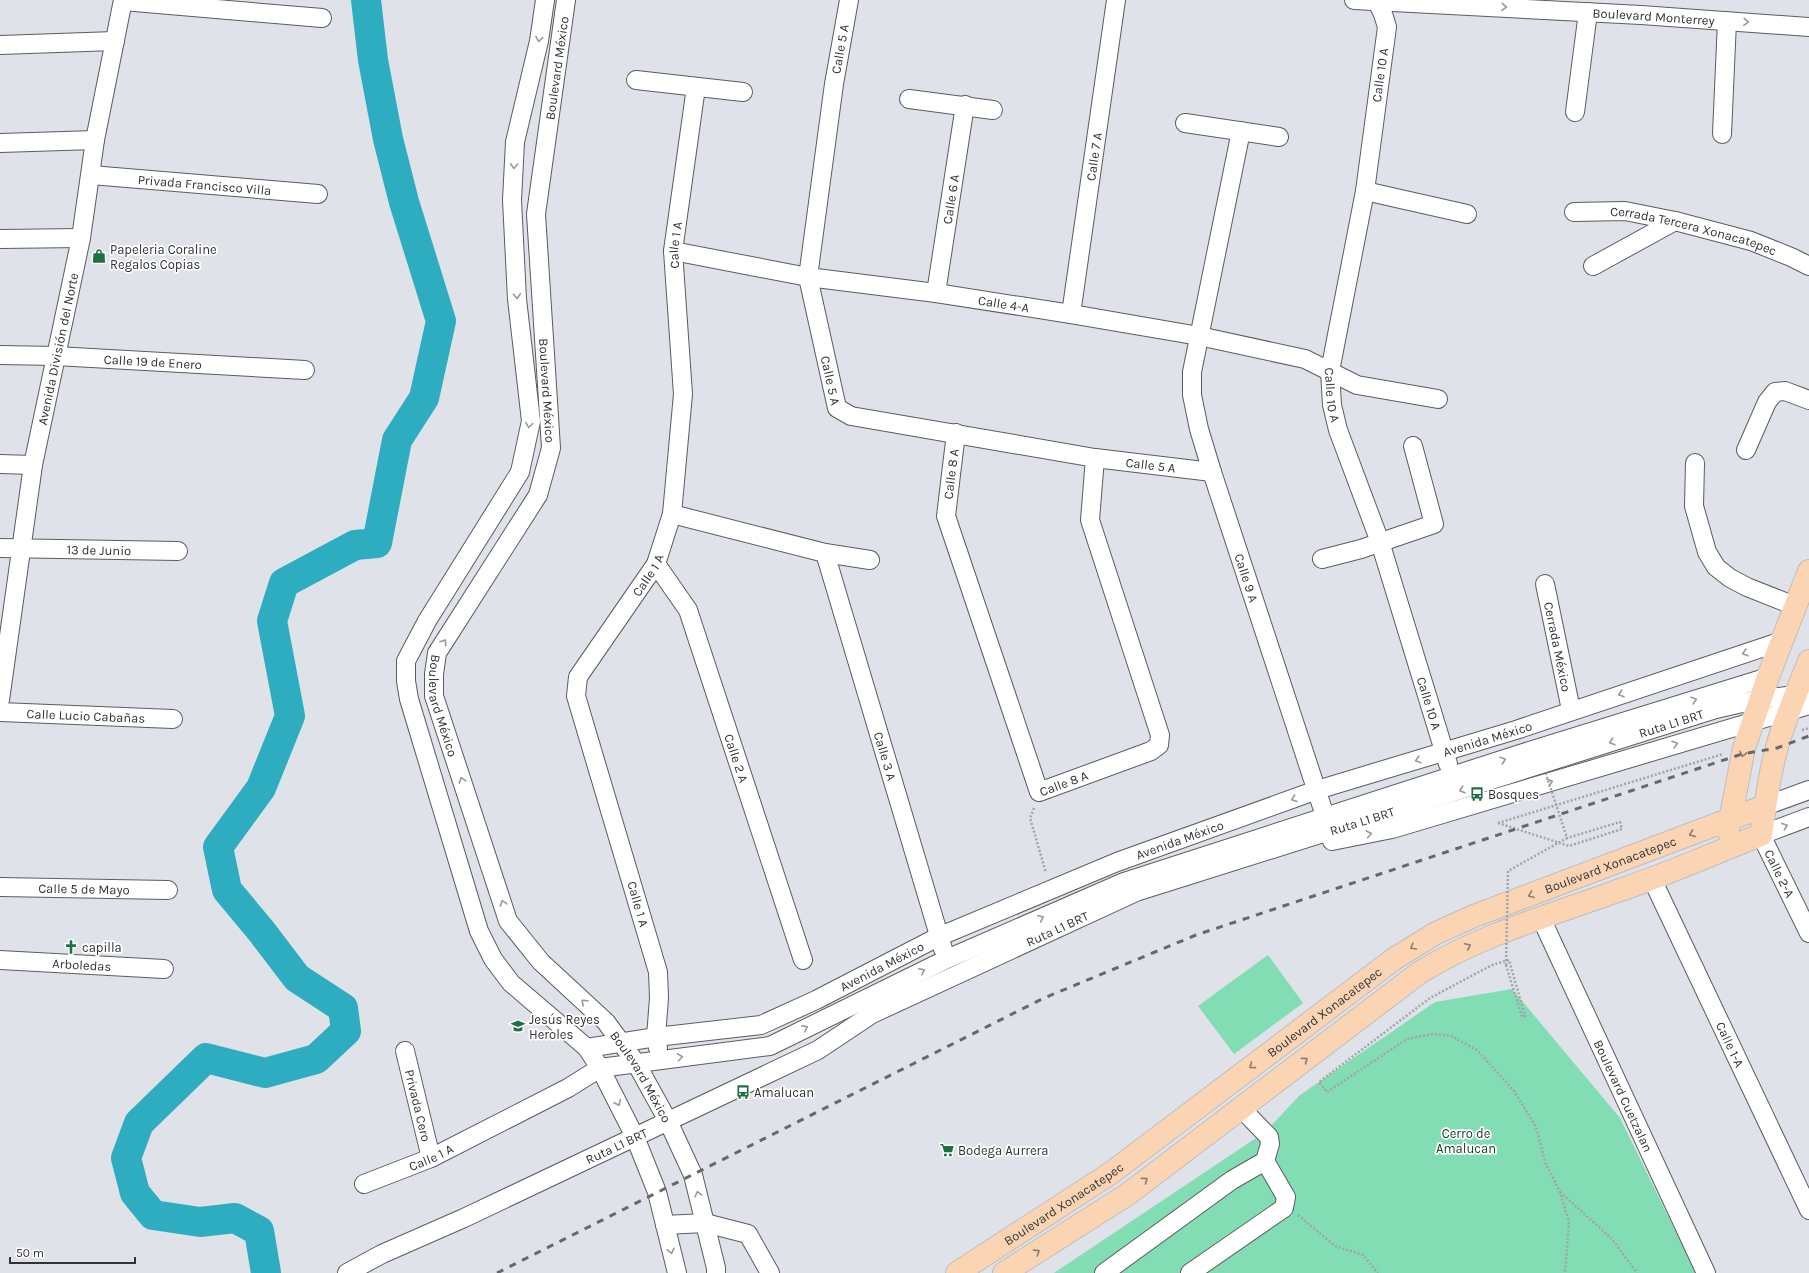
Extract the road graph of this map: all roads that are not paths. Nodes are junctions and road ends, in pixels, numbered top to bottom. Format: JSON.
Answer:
{"nodes":[{"id":1,"x":123,"y":0,"type":"edge"},
{"id":2,"x":544,"y":0,"type":"edge"},
{"id":3,"x":566,"y":0,"type":"edge"},
{"id":4,"x":849,"y":0,"type":"edge"},
{"id":5,"x":1116,"y":0,"type":"edge"},
{"id":6,"x":1354,"y":0,"type":"edge"},
{"id":7,"x":1377,"y":0,"type":"edge"},
{"id":8,"x":1588,"y":12,"type":"junction"},
{"id":9,"x":322,"y":18,"type":"dead end"},
{"id":10,"x":1727,"y":21,"type":"junction"},
{"id":11,"x":1809,"y":27,"type":"edge"},
{"id":12,"x":115,"y":41,"type":"junction"},
{"id":13,"x":0,"y":45,"type":"edge"},
{"id":14,"x":636,"y":80,"type":"dead end"},
{"id":15,"x":696,"y":87,"type":"junction"},
{"id":16,"x":743,"y":92,"type":"dead end"},
{"id":17,"x":909,"y":99,"type":"dead end"},
{"id":18,"x":965,"y":105,"type":"junction"},
{"id":19,"x":994,"y":110,"type":"dead end"},
{"id":20,"x":1575,"y":112,"type":"dead end"},
{"id":21,"x":1185,"y":123,"type":"dead end"},
{"id":22,"x":1241,"y":131,"type":"junction"},
{"id":23,"x":1722,"y":134,"type":"dead end"},
{"id":24,"x":1279,"y":137,"type":"dead end"},
{"id":25,"x":95,"y":140,"type":"junction"},
{"id":26,"x":0,"y":143,"type":"edge"},
{"id":27,"x":91,"y":175,"type":"junction"},
{"id":28,"x":1364,"y":191,"type":"junction"},
{"id":29,"x":318,"y":194,"type":"dead end"},
{"id":30,"x":1574,"y":212,"type":"dead end"},
{"id":31,"x":1467,"y":214,"type":"dead end"},
{"id":32,"x":1675,"y":221,"type":"junction"},
{"id":33,"x":81,"y":238,"type":"junction"},
{"id":34,"x":0,"y":239,"type":"edge"},
{"id":35,"x":673,"y":251,"type":"junction"},
{"id":36,"x":1593,"y":266,"type":"dead end"},
{"id":37,"x":1809,"y":266,"type":"edge"},
{"id":38,"x":808,"y":277,"type":"junction"},
{"id":39,"x":936,"y":293,"type":"junction"},
{"id":40,"x":1071,"y":314,"type":"junction"},
{"id":41,"x":1199,"y":336,"type":"junction"},
{"id":42,"x":0,"y":355,"type":"edge"},
{"id":43,"x":56,"y":356,"type":"junction"},
{"id":44,"x":305,"y":370,"type":"dead end"},
{"id":45,"x":1330,"y":371,"type":"junction"},
{"id":46,"x":1438,"y":400,"type":"dead end"},
{"id":47,"x":1809,"y":400,"type":"edge"},
{"id":48,"x":956,"y":433,"type":"junction"},
{"id":49,"x":1413,"y":446,"type":"dead end"},
{"id":50,"x":1746,"y":450,"type":"dead end"},
{"id":51,"x":1095,"y":458,"type":"junction"},
{"id":52,"x":1695,"y":463,"type":"dead end"},
{"id":53,"x":0,"y":464,"type":"edge"},
{"id":54,"x":33,"y":465,"type":"junction"},
{"id":55,"x":1212,"y":472,"type":"junction"},
{"id":56,"x":672,"y":514,"type":"junction"},
{"id":57,"x":1380,"y":542,"type":"junction"},
{"id":58,"x":0,"y":548,"type":"edge"},
{"id":59,"x":21,"y":548,"type":"junction"},
{"id":60,"x":178,"y":551,"type":"dead end"},
{"id":61,"x":825,"y":553,"type":"junction"},
{"id":62,"x":1322,"y":559,"type":"dead end"},
{"id":63,"x":870,"y":560,"type":"dead end"},
{"id":64,"x":656,"y":564,"type":"junction"},
{"id":65,"x":1809,"y":572,"type":"edge"},
{"id":66,"x":1545,"y":584,"type":"dead end"},
{"id":67,"x":1795,"y":606,"type":"junction"},
{"id":68,"x":1782,"y":641,"type":"junction"},
{"id":69,"x":2,"y":672,"type":"edge"},
{"id":70,"x":1768,"y":677,"type":"junction"},
{"id":71,"x":1803,"y":687,"type":"edge"},
{"id":72,"x":1760,"y":699,"type":"junction"},
{"id":73,"x":0,"y":700,"type":"edge"},
{"id":74,"x":1571,"y":710,"type":"junction"},
{"id":75,"x":0,"y":712,"type":"edge"},
{"id":76,"x":173,"y":719,"type":"dead end"},
{"id":77,"x":1753,"y":721,"type":"junction"},
{"id":78,"x":1444,"y":752,"type":"junction"},
{"id":79,"x":1452,"y":776,"type":"junction"},
{"id":80,"x":1318,"y":790,"type":"junction"},
{"id":81,"x":1809,"y":790,"type":"edge"},
{"id":82,"x":1765,"y":806,"type":"junction"},
{"id":83,"x":1325,"y":816,"type":"junction"},
{"id":84,"x":1809,"y":817,"type":"edge"},
{"id":85,"x":1729,"y":820,"type":"junction"},
{"id":86,"x":1761,"y":835,"type":"junction"},
{"id":87,"x":1727,"y":848,"type":"junction"},
{"id":88,"x":1652,"y":879,"type":"junction"},
{"id":89,"x":0,"y":887,"type":"edge"},
{"id":90,"x":168,"y":890,"type":"dead end"},
{"id":91,"x":1541,"y":918,"type":"junction"},
{"id":92,"x":1809,"y":933,"type":"edge"},
{"id":93,"x":938,"y":937,"type":"junction"},
{"id":94,"x":947,"y":959,"type":"junction"},
{"id":95,"x":0,"y":960,"type":"edge"},
{"id":96,"x":803,"y":960,"type":"dead end"},
{"id":97,"x":164,"y":969,"type":"dead end"},
{"id":98,"x":656,"y":1037,"type":"junction"},
{"id":99,"x":622,"y":1042,"type":"junction"},
{"id":100,"x":587,"y":1048,"type":"junction"},
{"id":101,"x":405,"y":1051,"type":"dead end"},
{"id":102,"x":659,"y":1060,"type":"junction"},
{"id":103,"x":636,"y":1063,"type":"junction"},
{"id":104,"x":600,"y":1068,"type":"junction"},
{"id":105,"x":1241,"y":1108,"type":"junction"},
{"id":106,"x":670,"y":1126,"type":"junction"},
{"id":107,"x":637,"y":1141,"type":"junction"},
{"id":108,"x":432,"y":1158,"type":"junction"},
{"id":109,"x":598,"y":1160,"type":"junction"},
{"id":110,"x":1265,"y":1161,"type":"junction"},
{"id":111,"x":364,"y":1184,"type":"dead end"},
{"id":112,"x":1809,"y":1210,"type":"edge"},
{"id":113,"x":705,"y":1223,"type":"junction"},
{"id":114,"x":665,"y":1224,"type":"junction"},
{"id":115,"x":347,"y":1273,"type":"edge"},
{"id":116,"x":365,"y":1273,"type":"edge"},
{"id":117,"x":677,"y":1273,"type":"edge"},
{"id":118,"x":716,"y":1273,"type":"edge"},
{"id":119,"x":770,"y":1273,"type":"edge"},
{"id":120,"x":958,"y":1273,"type":"edge"},
{"id":121,"x":1004,"y":1273,"type":"edge"},
{"id":122,"x":1104,"y":1273,"type":"edge"},
{"id":123,"x":1190,"y":1273,"type":"edge"},
{"id":124,"x":1706,"y":1273,"type":"edge"}],
"edges":[{"from":1,"to":9,"type":"street"},
{"from":1,"to":12,"type":"street","name":"Avenida División del Norte"},
{"from":2,"to":100,"type":"street","name":"Boulevard México","one_way":true},
{"from":99,"to":3,"type":"street","name":"Boulevard México","one_way":true},
{"from":4,"to":38,"type":"street","name":"Calle 5 A"},
{"from":5,"to":40,"type":"street","name":"Calle 7 A"},
{"from":6,"to":7,"type":"street","name":"Boulevard Monterrey"},
{"from":7,"to":8,"type":"street","name":"Boulevard Monterrey","one_way":true},
{"from":7,"to":28,"type":"street","name":"Calle 10 A"},
{"from":8,"to":10,"type":"street","name":"Boulevard Monterrey"},
{"from":8,"to":20,"type":"street"},
{"from":10,"to":11,"type":"street","name":"Boulevard Monterrey","one_way":true},
{"from":10,"to":23,"type":"street"},
{"from":12,"to":13,"type":"street"},
{"from":12,"to":25,"type":"street","name":"Avenida División del Norte"},
{"from":14,"to":15,"type":"street"},
{"from":15,"to":16,"type":"street"},
{"from":15,"to":35,"type":"street","name":"Calle 1 A"},
{"from":17,"to":18,"type":"street"},
{"from":18,"to":19,"type":"street"},
{"from":18,"to":39,"type":"street","name":"Calle 6 A"},
{"from":21,"to":22,"type":"street"},
{"from":22,"to":24,"type":"street"},
{"from":22,"to":41,"type":"street","name":"Calle 9 A"},
{"from":25,"to":26,"type":"street"},
{"from":25,"to":27,"type":"street","name":"Avenida División del Norte"},
{"from":27,"to":29,"type":"street","name":"Privada Francisco Villa"},
{"from":27,"to":33,"type":"street","name":"Avenida División del Norte"},
{"from":28,"to":31,"type":"street"},
{"from":28,"to":45,"type":"street","name":"Calle 10 A"},
{"from":30,"to":32,"type":"street","name":"Cerrada Tercera Xonacatepec"},
{"from":32,"to":36,"type":"street"},
{"from":32,"to":37,"type":"street","name":"Cerrada Tercera Xonacatepec"},
{"from":33,"to":34,"type":"street"},
{"from":33,"to":43,"type":"street","name":"Avenida División del Norte"},
{"from":35,"to":38,"type":"street","name":"Calle 4-A"},
{"from":35,"to":56,"type":"street","name":"Calle 1 A"},
{"from":38,"to":39,"type":"street","name":"Calle 4-A"},
{"from":38,"to":48,"type":"street","name":"Calle 5 A"},
{"from":39,"to":40,"type":"street","name":"Calle 4-A"},
{"from":40,"to":41,"type":"street","name":"Calle 4-A"},
{"from":41,"to":45,"type":"street","name":"Calle 4-A"},
{"from":41,"to":55,"type":"street","name":"Calle 9 A"},
{"from":42,"to":43,"type":"street","name":"Calle 19 de Enero"},
{"from":43,"to":44,"type":"street","name":"Calle 19 de Enero"},
{"from":43,"to":54,"type":"street","name":"Avenida División del Norte"},
{"from":45,"to":46,"type":"street","name":"Calle 4-A"},
{"from":45,"to":57,"type":"street","name":"Calle 10 A"},
{"from":47,"to":50,"type":"street"},
{"from":48,"to":51,"type":"street","name":"Calle 5 A"},
{"from":48,"to":51,"type":"street","name":"Calle 8 A"},
{"from":49,"to":57,"type":"street"},
{"from":51,"to":55,"type":"street","name":"Calle 5 A"},
{"from":52,"to":67,"type":"street"},
{"from":53,"to":54,"type":"street"},
{"from":54,"to":59,"type":"street","name":"Avenida División del Norte"},
{"from":55,"to":80,"type":"street","name":"Calle 9 A"},
{"from":56,"to":61,"type":"street"},
{"from":56,"to":64,"type":"street","name":"Calle 1 A"},
{"from":57,"to":62,"type":"street"},
{"from":57,"to":78,"type":"street","name":"Calle 10 A"},
{"from":58,"to":59,"type":"street","name":"13 de Junio"},
{"from":59,"to":60,"type":"street","name":"13 de Junio"},
{"from":59,"to":69,"type":"street","name":"Avenida División del Norte"},
{"from":61,"to":63,"type":"street"},
{"from":61,"to":93,"type":"street","name":"Calle 3 A"},
{"from":64,"to":96,"type":"street","name":"Calle 2 A"},
{"from":64,"to":98,"type":"street","name":"Calle 1 A"},
{"from":65,"to":67,"type":"main road"},
{"from":66,"to":74,"type":"street","name":"Cerrada México"},
{"from":67,"to":68,"type":"main road"},
{"from":68,"to":70,"type":"main road"},
{"from":68,"to":74,"type":"street","name":"Avenida México","one_way":true},
{"from":69,"to":73,"type":"street","name":"Avenida División del Norte"},
{"from":70,"to":72,"type":"main road"},
{"from":79,"to":70,"type":"street","name":"Avenida México","one_way":true},
{"from":71,"to":72,"type":"street","name":"Ruta L1 BRT"},
{"from":71,"to":77,"type":"street","name":"Ruta L1 BRT"},
{"from":71,"to":82,"type":"main road"},
{"from":72,"to":77,"type":"main road"},
{"from":72,"to":106,"type":"street","name":"Ruta L1 BRT","one_way":true},
{"from":74,"to":78,"type":"street","name":"Avenida México"},
{"from":75,"to":76,"type":"street","name":"Calle Lucio Cabañas"},
{"from":77,"to":85,"type":"main road","one_way":true},
{"from":106,"to":77,"type":"street","name":"Ruta L1 BRT","one_way":true},
{"from":78,"to":79,"type":"street","name":"Calle 10 A"},
{"from":78,"to":80,"type":"street","name":"Avenida México","one_way":true},
{"from":79,"to":83,"type":"street","name":"Avenida México"},
{"from":80,"to":83,"type":"street","name":"Calle 9 A"},
{"from":80,"to":93,"type":"street","name":"Avenida México","one_way":true},
{"from":81,"to":82,"type":"street"},
{"from":82,"to":85,"type":"main road","name":"Boulevard Xonacatepec"},
{"from":82,"to":86,"type":"main road"},
{"from":94,"to":83,"type":"street","name":"Avenida México","one_way":true},
{"from":86,"to":84,"type":"street","one_way":true},
{"from":85,"to":87,"type":"main road"},
{"from":85,"to":120,"type":"main road","name":"Boulevard Xonacatepec","one_way":true},
{"from":86,"to":87,"type":"main road","name":"Boulevard Xonacatepec"},
{"from":86,"to":92,"type":"street","name":"Calle 2-A"},
{"from":87,"to":88,"type":"main road","name":"Boulevard Xonacatepec"},
{"from":88,"to":91,"type":"main road","name":"Boulevard Xonacatepec"},
{"from":88,"to":112,"type":"street","name":"Calle 1-A"},
{"from":89,"to":90,"type":"street","name":"Calle 5 de Mayo"},
{"from":105,"to":91,"type":"main road","name":"Boulevard Xonacatepec","one_way":true},
{"from":91,"to":124,"type":"street","name":"Boulevard Cuetzalan"},
{"from":93,"to":94,"type":"street","name":"Calle 3 A"},
{"from":93,"to":98,"type":"street","name":"Avenida México"},
{"from":102,"to":94,"type":"street","name":"Avenida México","one_way":true},
{"from":95,"to":97,"type":"street","name":"Arboledas"},
{"from":98,"to":99,"type":"street","name":"Avenida México"},
{"from":98,"to":102,"type":"street","name":"Calle 1 A"},
{"from":99,"to":100,"type":"street","name":"Avenida México"},
{"from":99,"to":103,"type":"street","name":"Boulevard México"},
{"from":100,"to":104,"type":"street","name":"Boulevard México"},
{"from":101,"to":108,"type":"street","name":"Privada Cero"},
{"from":102,"to":103,"type":"street","name":"Avenida México"},
{"from":103,"to":104,"type":"street","name":"Avenida México"},
{"from":103,"to":106,"type":"street","name":"Boulevard México"},
{"from":104,"to":107,"type":"street","name":"Boulevard México","one_way":true},
{"from":104,"to":108,"type":"street","name":"Calle 1 A"},
{"from":105,"to":110,"type":"street"},
{"from":121,"to":105,"type":"main road","name":"Boulevard Xonacatepec","one_way":true},
{"from":106,"to":107,"type":"street","name":"Ruta L1 BRT"},
{"from":113,"to":106,"type":"street","name":"Boulevard México","one_way":true},
{"from":107,"to":109,"type":"street","name":"Ruta L1 BRT"},
{"from":107,"to":114,"type":"street","name":"Boulevard México"},
{"from":108,"to":111,"type":"street","name":"Calle 1 A"},
{"from":109,"to":115,"type":"street","name":"Ruta L1 BRT"},
{"from":109,"to":116,"type":"street","name":"Ruta L1 BRT"},
{"from":110,"to":122,"type":"street"},
{"from":110,"to":123,"type":"street"},
{"from":113,"to":114,"type":"street"},
{"from":113,"to":118,"type":"street","name":"Boulevard México"},
{"from":113,"to":119,"type":"street"},
{"from":114,"to":117,"type":"street","name":"Boulevard México","one_way":true}]}
